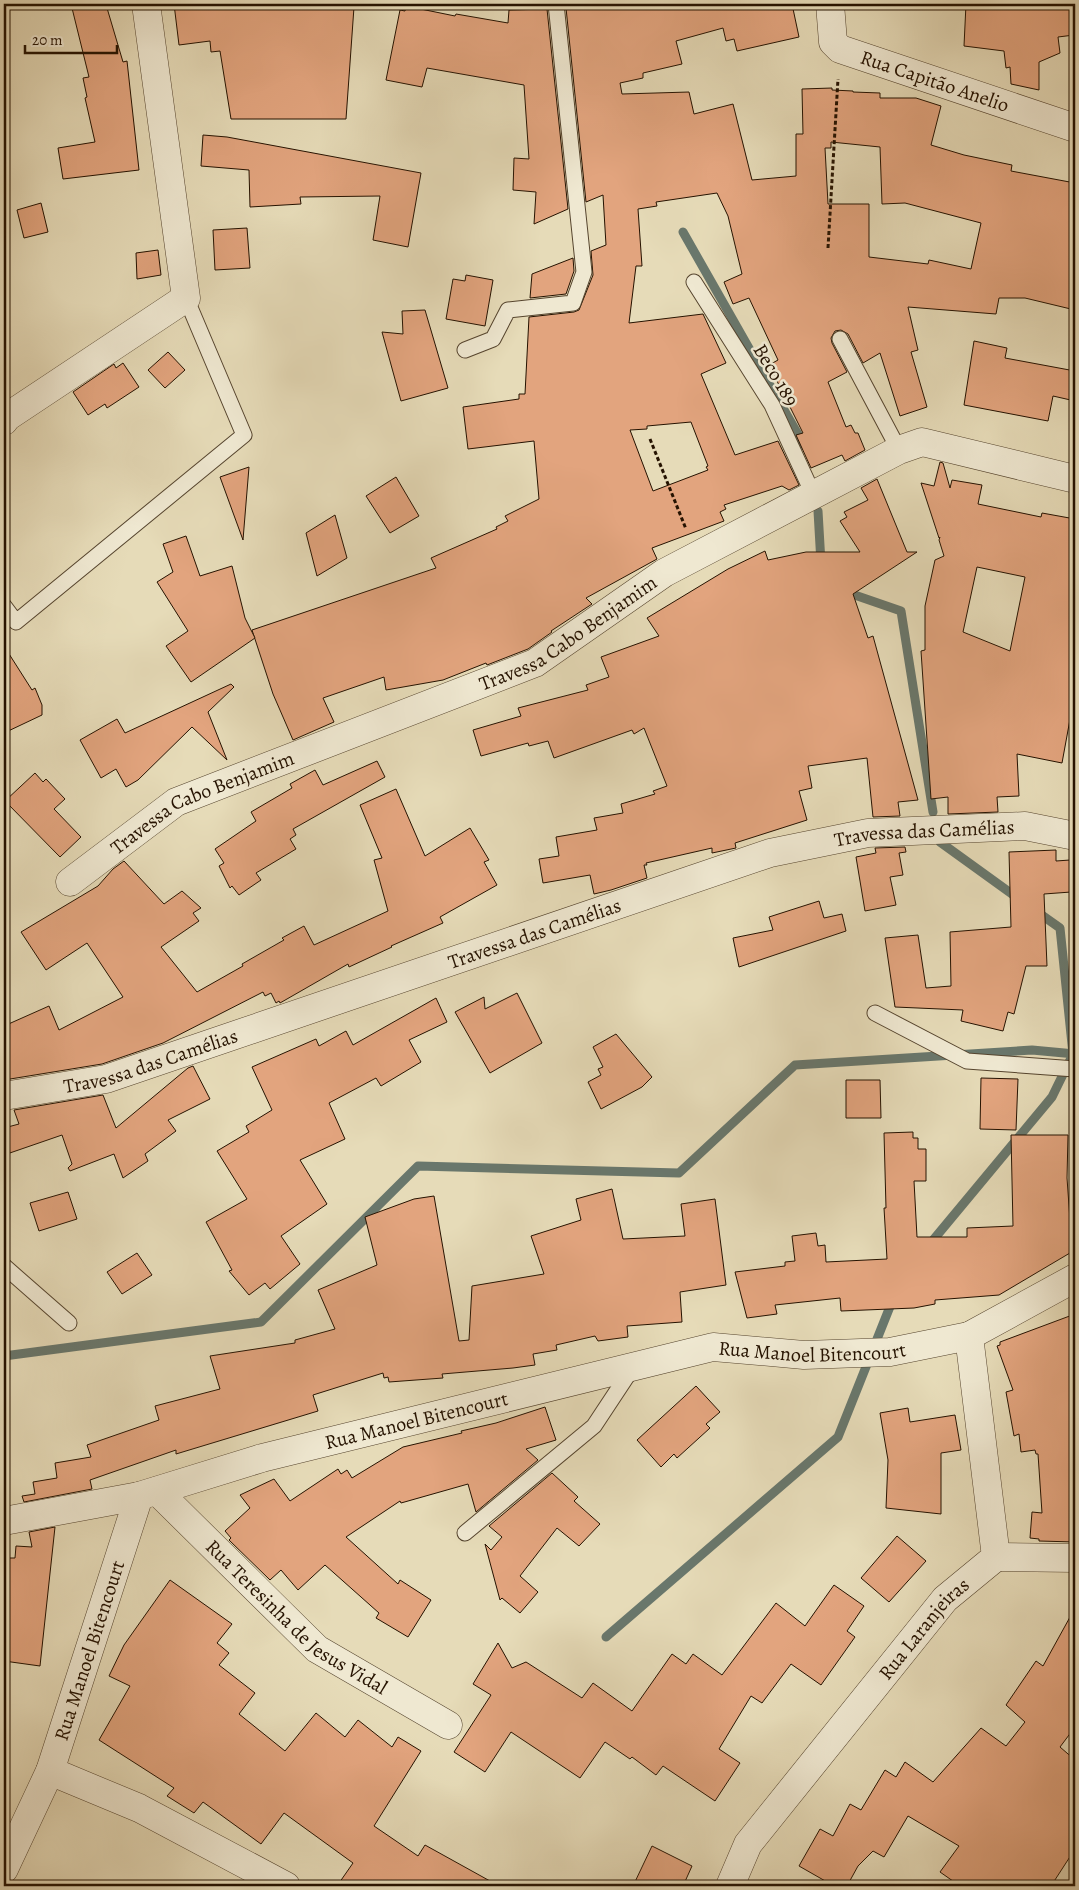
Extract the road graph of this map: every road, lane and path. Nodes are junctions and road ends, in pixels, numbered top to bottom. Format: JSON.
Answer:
{"nodes":[{"id":1,"x":146,"y":4,"type":"edge"},
{"id":2,"x":556,"y":4,"type":"edge"},
{"id":3,"x":830,"y":4,"type":"edge"},
{"id":4,"x":840,"y":50,"type":"junction"},
{"id":5,"x":1075,"y":128,"type":"edge"},
{"id":6,"x":828,"y":248,"type":"dead end"},
{"id":7,"x":694,"y":282,"type":"dead end"},
{"id":8,"x":186,"y":298,"type":"junction"},
{"id":9,"x":840,"y":339,"type":"dead end"},
{"id":10,"x":465,"y":350,"type":"dead end"},
{"id":11,"x":4,"y":421,"type":"edge"},
{"id":12,"x":650,"y":439,"type":"dead end"},
{"id":13,"x":899,"y":450,"type":"junction"},
{"id":14,"x":1075,"y":479,"type":"edge"},
{"id":15,"x":813,"y":494,"type":"junction"},
{"id":16,"x":697,"y":555,"type":"junction"},
{"id":17,"x":4,"y":606,"type":"edge"},
{"id":18,"x":1075,"y":836,"type":"edge"},
{"id":19,"x":70,"y":882,"type":"dead end"},
{"id":20,"x":876,"y":1013,"type":"dead end"},
{"id":21,"x":1075,"y":1069,"type":"edge"},
{"id":22,"x":4,"y":1096,"type":"edge"},
{"id":23,"x":4,"y":1266,"type":"edge"},
{"id":24,"x":1075,"y":1278,"type":"edge"},
{"id":25,"x":69,"y":1323,"type":"dead end"},
{"id":26,"x":969,"y":1336,"type":"junction"},
{"id":27,"x":633,"y":1366,"type":"junction"},
{"id":28,"x":148,"y":1494,"type":"junction"},
{"id":29,"x":4,"y":1521,"type":"edge"},
{"id":30,"x":465,"y":1533,"type":"dead end"},
{"id":31,"x":996,"y":1557,"type":"junction"},
{"id":32,"x":1075,"y":1558,"type":"edge"},
{"id":33,"x":448,"y":1725,"type":"dead end"},
{"id":34,"x":50,"y":1771,"type":"junction"},
{"id":35,"x":4,"y":1869,"type":"edge"},
{"id":36,"x":286,"y":1886,"type":"edge"},
{"id":37,"x":730,"y":1886,"type":"edge"}],
"edges":[{"from":1,"to":8,"type":"street"},
{"from":2,"to":10,"type":"lane"},
{"from":3,"to":4,"type":"street","name":"Rua Capitão Anelio"},
{"from":4,"to":5,"type":"street","name":"Rua Capitão Anelio"},
{"from":4,"to":6,"type":"path"},
{"from":7,"to":15,"type":"lane","name":"Beco 189"},
{"from":8,"to":11,"type":"street"},
{"from":8,"to":17,"type":"lane"},
{"from":9,"to":13,"type":"lane"},
{"from":12,"to":16,"type":"path"},
{"from":13,"to":14,"type":"street","name":"Travessa Cabo Benjamim"},
{"from":13,"to":15,"type":"street","name":"Travessa Cabo Benjamim"},
{"from":15,"to":16,"type":"street","name":"Travessa Cabo Benjamim"},
{"from":16,"to":19,"type":"street","name":"Travessa Cabo Benjamim"},
{"from":18,"to":22,"type":"street","name":"Travessa das Camélias"},
{"from":20,"to":21,"type":"lane"},
{"from":23,"to":25,"type":"lane"},
{"from":24,"to":26,"type":"street","name":"Rua Manoel Bitencourt"},
{"from":26,"to":27,"type":"street","name":"Rua Manoel Bitencourt"},
{"from":26,"to":31,"type":"street"},
{"from":27,"to":28,"type":"street","name":"Rua Manoel Bitencourt"},
{"from":27,"to":30,"type":"lane"},
{"from":28,"to":29,"type":"street"},
{"from":28,"to":33,"type":"street","name":"Rua Teresinha de Jesus Vidal"},
{"from":28,"to":34,"type":"street","name":"Rua Manoel Bitencourt"},
{"from":31,"to":32,"type":"street"},
{"from":31,"to":37,"type":"street","name":"Rua Laranjeiras"},
{"from":34,"to":35,"type":"street","name":"Rua Manoel Bitencourt"},
{"from":34,"to":36,"type":"street"}]}
